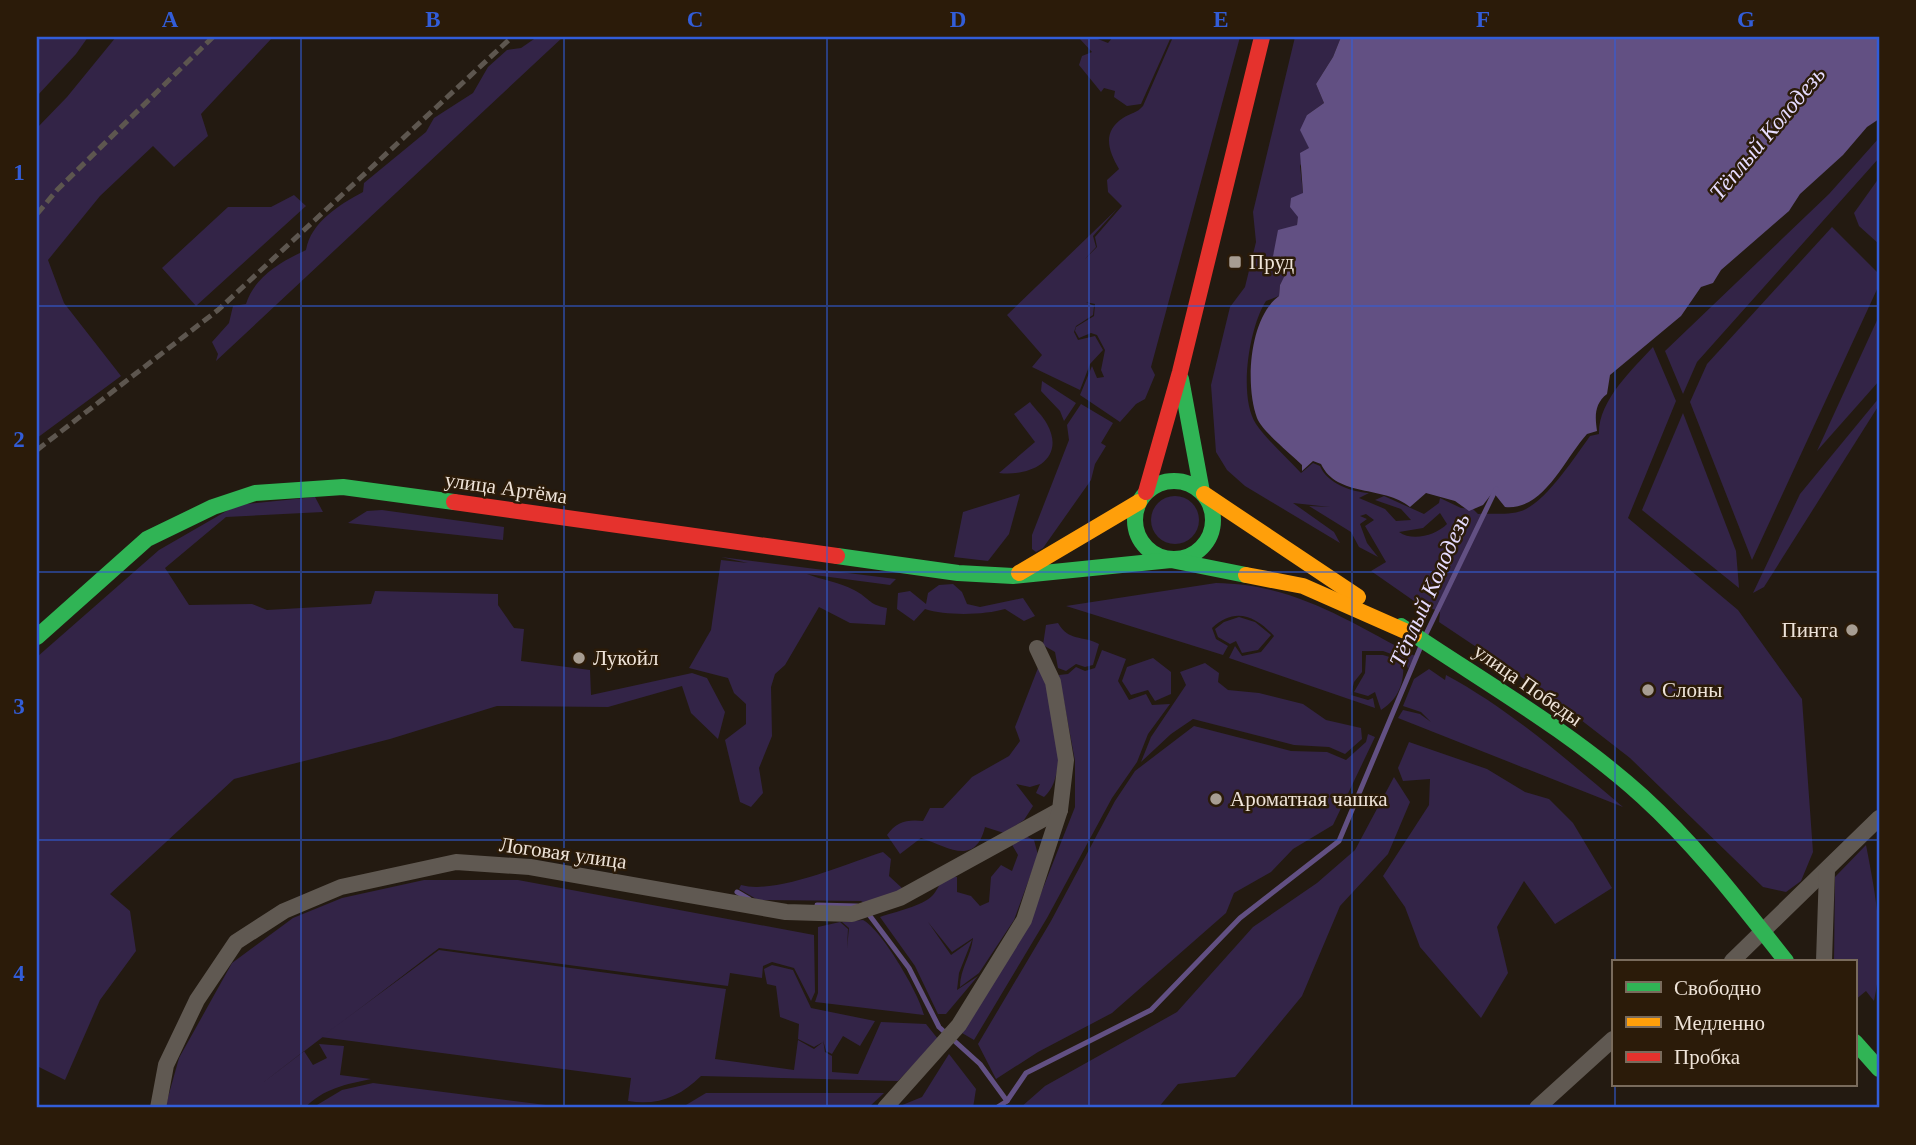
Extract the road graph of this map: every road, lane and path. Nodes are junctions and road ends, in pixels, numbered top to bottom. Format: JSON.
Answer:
{"nodes":[{"id":1,"x":1262,"y":37,"type":"edge"},
{"id":2,"x":1180,"y":372,"type":"junction"},
{"id":3,"x":1203,"y":493,"type":"junction"},
{"id":4,"x":1143,"y":497,"type":"junction"},
{"id":5,"x":1171,"y":560,"type":"junction"},
{"id":6,"x":1013,"y":576,"type":"junction"},
{"id":7,"x":1413,"y":635,"type":"junction"},
{"id":8,"x":37,"y":637,"type":"edge"},
{"id":9,"x":1037,"y":648,"type":"dead end"},
{"id":10,"x":1059,"y":810,"type":"junction"},
{"id":11,"x":1879,"y":818,"type":"edge"},
{"id":12,"x":1827,"y":870,"type":"junction"},
{"id":13,"x":1764,"y":933,"type":"junction"},
{"id":14,"x":1733,"y":960,"type":"edge"},
{"id":15,"x":1785,"y":960,"type":"edge"},
{"id":16,"x":1824,"y":960,"type":"edge"},
{"id":17,"x":1612,"y":1040,"type":"edge"},
{"id":18,"x":1856,"y":1043,"type":"edge"},
{"id":19,"x":1879,"y":1069,"type":"edge"},
{"id":20,"x":158,"y":1108,"type":"edge"},
{"id":21,"x":885,"y":1108,"type":"edge"},
{"id":22,"x":1537,"y":1108,"type":"edge"}],
"edges":[{"from":1,"to":2,"type":"main road"},
{"from":2,"to":3,"type":"main road"},
{"from":2,"to":4,"type":"main road"},
{"from":3,"to":4,"type":"main road"},
{"from":3,"to":5,"type":"main road"},
{"from":3,"to":7,"type":"main road","name":"улица Победы"},
{"from":4,"to":5,"type":"main road"},
{"from":4,"to":6,"type":"main road"},
{"from":5,"to":6,"type":"main road","name":"улица Артёма"},
{"from":5,"to":7,"type":"main road"},
{"from":6,"to":8,"type":"main road","name":"улица Артёма"},
{"from":7,"to":13,"type":"main road","name":"улица Победы"},
{"from":9,"to":10,"type":"street"},
{"from":10,"to":20,"type":"street","name":"Логовая улица"},
{"from":10,"to":21,"type":"street"},
{"from":11,"to":12,"type":"street"},
{"from":12,"to":13,"type":"street"},
{"from":12,"to":16,"type":"street"},
{"from":13,"to":14,"type":"street"},
{"from":13,"to":15,"type":"main road","name":"улица Победы"},
{"from":17,"to":22,"type":"street"},
{"from":18,"to":19,"type":"main road"}]}
